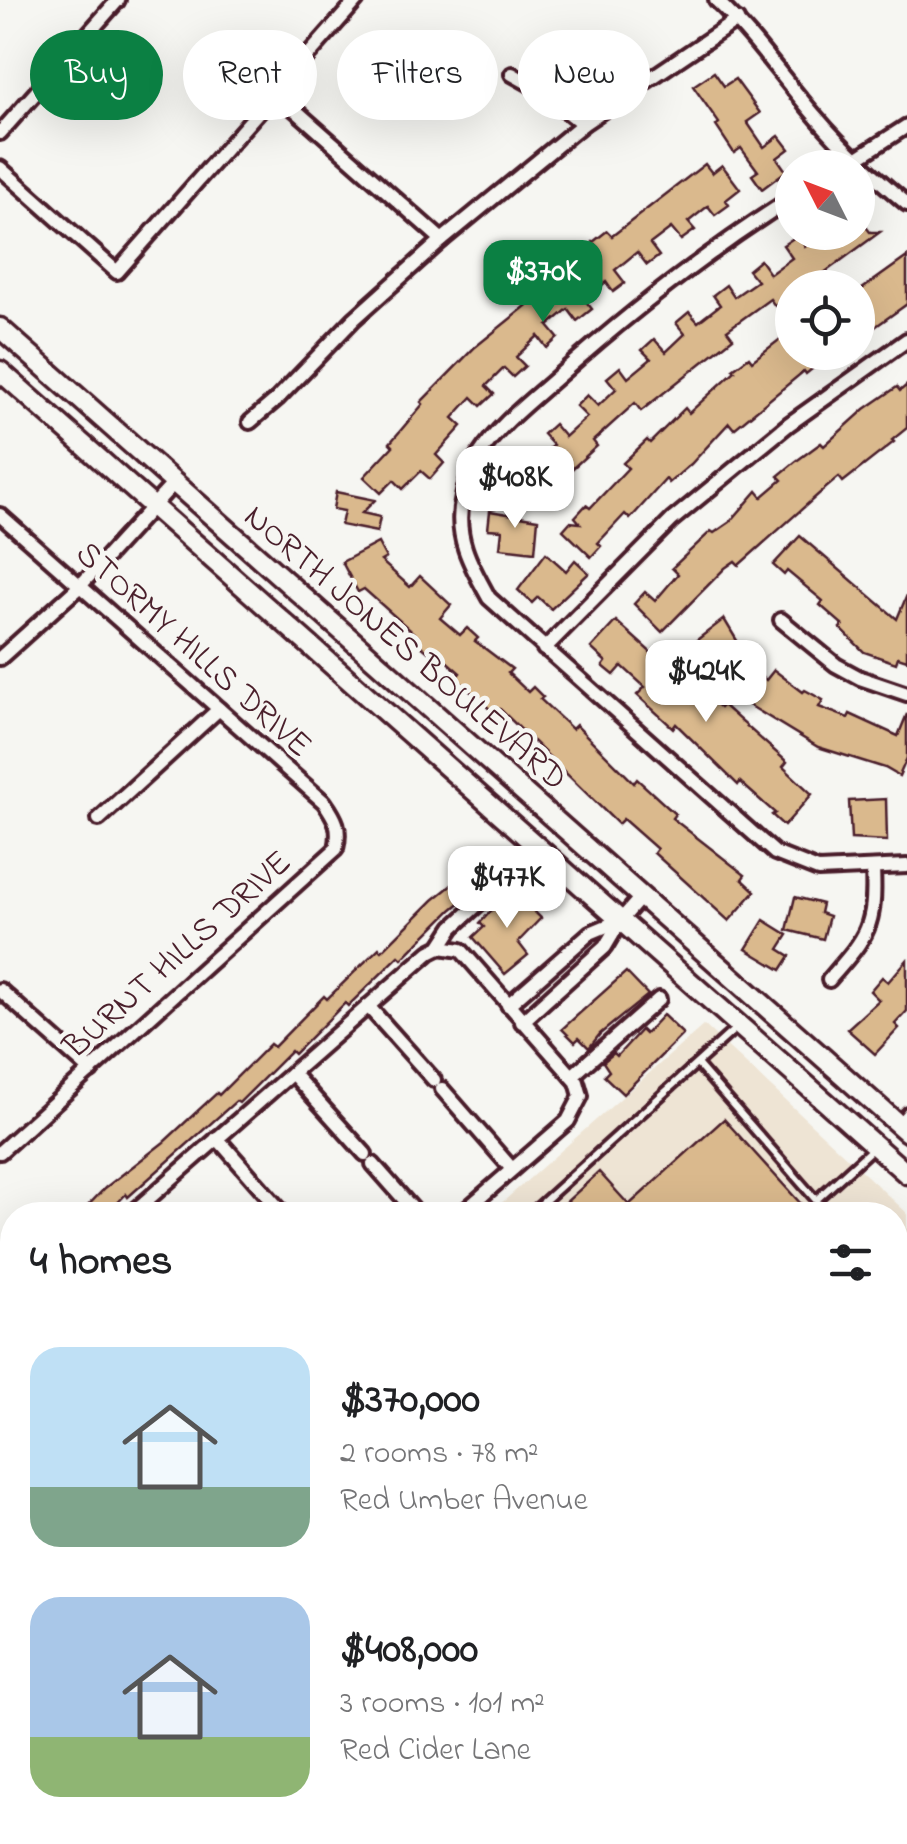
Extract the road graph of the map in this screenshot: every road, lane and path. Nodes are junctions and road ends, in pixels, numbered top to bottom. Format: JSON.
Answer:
{"nodes":[{"id":1,"x":118,"y":0,"type":"edge"},
{"id":2,"x":357,"y":0,"type":"edge"},
{"id":3,"x":716,"y":0,"type":"edge"},
{"id":4,"x":738,"y":20,"type":"junction"},
{"id":5,"x":317,"y":46,"type":"edge"},
{"id":6,"x":512,"y":74,"type":"dead end"},
{"id":7,"x":252,"y":120,"type":"edge"},
{"id":8,"x":306,"y":120,"type":"edge"},
{"id":9,"x":583,"y":124,"type":"junction"},
{"id":10,"x":907,"y":126,"type":"edge"},
{"id":11,"x":0,"y":133,"type":"edge"},
{"id":12,"x":846,"y":150,"type":"edge"},
{"id":13,"x":869,"y":150,"type":"edge"},
{"id":14,"x":0,"y":168,"type":"edge"},
{"id":15,"x":875,"y":176,"type":"edge"},
{"id":16,"x":907,"y":204,"type":"edge"},
{"id":17,"x":775,"y":210,"type":"edge"},
{"id":18,"x":442,"y":240,"type":"junction"},
{"id":19,"x":0,"y":328,"type":"edge"},
{"id":20,"x":907,"y":340,"type":"edge"},
{"id":21,"x":0,"y":371,"type":"edge"},
{"id":22,"x":250,"y":422,"type":"dead end"},
{"id":23,"x":174,"y":483,"type":"junction"},
{"id":24,"x":152,"y":506,"type":"junction"},
{"id":25,"x":0,"y":515,"type":"edge"},
{"id":26,"x":80,"y":586,"type":"junction"},
{"id":27,"x":782,"y":620,"type":"dead end"},
{"id":28,"x":544,"y":649,"type":"junction"},
{"id":29,"x":0,"y":658,"type":"edge"},
{"id":30,"x":907,"y":694,"type":"edge"},
{"id":31,"x":219,"y":709,"type":"junction"},
{"id":32,"x":98,"y":819,"type":"dead end"},
{"id":33,"x":340,"y":834,"type":"joint"},
{"id":34,"x":907,"y":866,"type":"edge"},
{"id":35,"x":873,"y":870,"type":"junction"},
{"id":36,"x":512,"y":874,"type":"dead end"},
{"id":37,"x":642,"y":897,"type":"junction"},
{"id":38,"x":621,"y":920,"type":"junction"},
{"id":39,"x":440,"y":947,"type":"junction"},
{"id":40,"x":829,"y":980,"type":"dead end"},
{"id":41,"x":0,"y":990,"type":"edge"},
{"id":42,"x":659,"y":998,"type":"dead end"},
{"id":43,"x":508,"y":1005,"type":"junction"},
{"id":44,"x":368,"y":1006,"type":"junction"},
{"id":45,"x":522,"y":1022,"type":"junction"},
{"id":46,"x":740,"y":1026,"type":"junction"},
{"id":47,"x":697,"y":1064,"type":"junction"},
{"id":48,"x":91,"y":1070,"type":"junction"},
{"id":49,"x":292,"y":1072,"type":"junction"},
{"id":50,"x":572,"y":1076,"type":"junction"},
{"id":51,"x":904,"y":1122,"type":"edge"},
{"id":52,"x":218,"y":1138,"type":"junction"},
{"id":53,"x":876,"y":1145,"type":"junction"},
{"id":54,"x":0,"y":1152,"type":"edge"},
{"id":55,"x":512,"y":1169,"type":"junction"},
{"id":56,"x":907,"y":1174,"type":"edge"},
{"id":57,"x":816,"y":1200,"type":"joint"},
{"id":58,"x":154,"y":1202,"type":"edge"},
{"id":59,"x":273,"y":1202,"type":"edge"},
{"id":60,"x":407,"y":1202,"type":"edge"},
{"id":61,"x":475,"y":1202,"type":"edge"},
{"id":62,"x":543,"y":1202,"type":"edge"}],
"edges":[{"from":1,"to":11,"type":"street"},
{"from":2,"to":5,"type":"street"},
{"from":3,"to":4,"type":"street"},
{"from":4,"to":9,"type":"street"},
{"from":4,"to":12,"type":"street"},
{"from":6,"to":9,"type":"street"},
{"from":7,"to":14,"type":"street"},
{"from":8,"to":18,"type":"street"},
{"from":9,"to":18,"type":"street"},
{"from":10,"to":13,"type":"street"},
{"from":15,"to":16,"type":"street"},
{"from":17,"to":28,"type":"street"},
{"from":18,"to":22,"type":"street"},
{"from":19,"to":23,"type":"main road","name":"NORTH JONES BOULEVARD"},
{"from":20,"to":28,"type":"street"},
{"from":21,"to":24,"type":"main road","name":"NORTH JONES BOULEVARD"},
{"from":23,"to":24,"type":"street"},
{"from":23,"to":37,"type":"main road","name":"NORTH JONES BOULEVARD"},
{"from":24,"to":26,"type":"street"},
{"from":24,"to":38,"type":"main road","name":"NORTH JONES BOULEVARD"},
{"from":25,"to":26,"type":"street","name":"STORMY HILLS DRIVE"},
{"from":26,"to":29,"type":"street"},
{"from":26,"to":31,"type":"street","name":"STORMY HILLS DRIVE"},
{"from":27,"to":30,"type":"street"},
{"from":28,"to":35,"type":"street"},
{"from":31,"to":32,"type":"street"},
{"from":31,"to":33,"type":"street","name":"STORMY HILLS DRIVE"},
{"from":33,"to":48,"type":"street","name":"BURNT HILLS DRIVE"},
{"from":34,"to":35,"type":"street"},
{"from":35,"to":40,"type":"street"},
{"from":36,"to":39,"type":"street"},
{"from":37,"to":38,"type":"street"},
{"from":37,"to":51,"type":"main road","name":"NORTH JONES BOULEVARD"},
{"from":38,"to":43,"type":"street"},
{"from":38,"to":45,"type":"street"},
{"from":38,"to":46,"type":"main road","name":"NORTH JONES BOULEVARD"},
{"from":39,"to":43,"type":"street"},
{"from":39,"to":44,"type":"street"},
{"from":41,"to":48,"type":"street"},
{"from":42,"to":50,"type":"street"},
{"from":43,"to":45,"type":"street"},
{"from":44,"to":49,"type":"street"},
{"from":44,"to":55,"type":"street"},
{"from":45,"to":50,"type":"street"},
{"from":46,"to":47,"type":"lane"},
{"from":46,"to":53,"type":"main road","name":"NORTH JONES BOULEVARD"},
{"from":47,"to":57,"type":"lane"},
{"from":47,"to":62,"type":"lane"},
{"from":48,"to":54,"type":"street","name":"BURNT HILLS DRIVE"},
{"from":49,"to":52,"type":"street"},
{"from":49,"to":60,"type":"street"},
{"from":50,"to":55,"type":"street"},
{"from":51,"to":53,"type":"main road"},
{"from":52,"to":58,"type":"street"},
{"from":52,"to":59,"type":"street"},
{"from":53,"to":56,"type":"main road","name":"NORTH JONES BOULEVARD"},
{"from":53,"to":57,"type":"lane"},
{"from":55,"to":61,"type":"street"}]}
